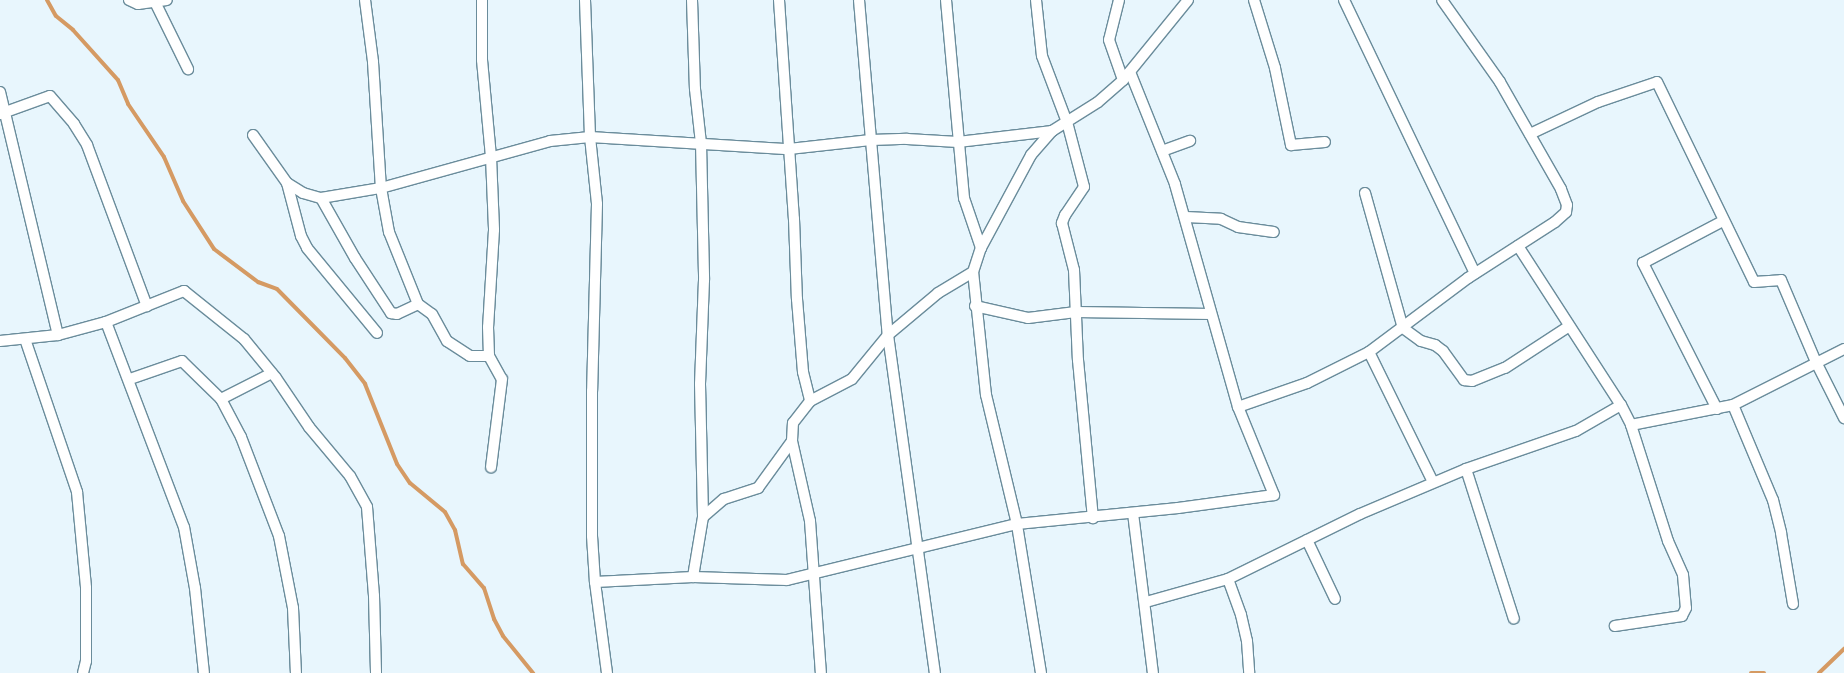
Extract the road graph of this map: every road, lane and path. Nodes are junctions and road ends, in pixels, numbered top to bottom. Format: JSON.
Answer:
{"nodes":[{"id":1,"x":129,"y":0,"type":"edge"},
{"id":2,"x":167,"y":0,"type":"edge"},
{"id":3,"x":365,"y":0,"type":"edge"},
{"id":4,"x":482,"y":0,"type":"edge"},
{"id":5,"x":585,"y":0,"type":"edge"},
{"id":6,"x":692,"y":0,"type":"edge"},
{"id":7,"x":778,"y":0,"type":"edge"},
{"id":8,"x":859,"y":0,"type":"edge"},
{"id":9,"x":946,"y":0,"type":"edge"},
{"id":10,"x":1036,"y":0,"type":"edge"},
{"id":11,"x":1119,"y":0,"type":"edge"},
{"id":12,"x":1188,"y":0,"type":"edge"},
{"id":13,"x":1254,"y":0,"type":"edge"},
{"id":14,"x":1344,"y":0,"type":"edge"},
{"id":15,"x":1442,"y":0,"type":"edge"},
{"id":16,"x":155,"y":2,"type":"junction"},
{"id":17,"x":188,"y":70,"type":"dead end"},
{"id":18,"x":1127,"y":76,"type":"junction"},
{"id":19,"x":0,"y":92,"type":"edge"},
{"id":20,"x":3,"y":113,"type":"edge"},
{"id":21,"x":1067,"y":122,"type":"junction"},
{"id":22,"x":1052,"y":131,"type":"junction"},
{"id":23,"x":1530,"y":134,"type":"junction"},
{"id":24,"x":253,"y":135,"type":"dead end"},
{"id":25,"x":590,"y":136,"type":"junction"},
{"id":26,"x":871,"y":140,"type":"junction"},
{"id":27,"x":1190,"y":141,"type":"dead end"},
{"id":28,"x":958,"y":142,"type":"junction"},
{"id":29,"x":1325,"y":142,"type":"dead end"},
{"id":30,"x":701,"y":144,"type":"junction"},
{"id":31,"x":789,"y":149,"type":"junction"},
{"id":32,"x":1162,"y":151,"type":"junction"},
{"id":33,"x":491,"y":158,"type":"junction"},
{"id":34,"x":287,"y":183,"type":"junction"},
{"id":35,"x":381,"y":188,"type":"junction"},
{"id":36,"x":1365,"y":193,"type":"dead end"},
{"id":37,"x":321,"y":198,"type":"junction"},
{"id":38,"x":1186,"y":217,"type":"junction"},
{"id":39,"x":1723,"y":221,"type":"junction"},
{"id":40,"x":1274,"y":232,"type":"dead end"},
{"id":41,"x":1518,"y":246,"type":"junction"},
{"id":42,"x":981,"y":248,"type":"junction"},
{"id":43,"x":973,"y":272,"type":"junction"},
{"id":44,"x":1475,"y":273,"type":"junction"},
{"id":45,"x":418,"y":304,"type":"junction"},
{"id":46,"x":147,"y":306,"type":"junction"},
{"id":47,"x":975,"y":306,"type":"junction"},
{"id":48,"x":1076,"y":312,"type":"junction"},
{"id":49,"x":1211,"y":314,"type":"junction"},
{"id":50,"x":106,"y":322,"type":"junction"},
{"id":51,"x":1568,"y":327,"type":"junction"},
{"id":52,"x":1403,"y":328,"type":"junction"},
{"id":53,"x":377,"y":333,"type":"dead end"},
{"id":54,"x":58,"y":335,"type":"junction"},
{"id":55,"x":888,"y":335,"type":"junction"},
{"id":56,"x":25,"y":339,"type":"junction"},
{"id":57,"x":0,"y":341,"type":"edge"},
{"id":58,"x":1844,"y":349,"type":"edge"},
{"id":59,"x":1369,"y":352,"type":"junction"},
{"id":60,"x":489,"y":356,"type":"junction"},
{"id":61,"x":1816,"y":362,"type":"junction"},
{"id":62,"x":272,"y":373,"type":"junction"},
{"id":63,"x":130,"y":380,"type":"junction"},
{"id":64,"x":220,"y":399,"type":"junction"},
{"id":65,"x":810,"y":401,"type":"junction"},
{"id":66,"x":1621,"y":405,"type":"junction"},
{"id":67,"x":1733,"y":405,"type":"junction"},
{"id":68,"x":1238,"y":407,"type":"junction"},
{"id":69,"x":1717,"y":409,"type":"junction"},
{"id":70,"x":1844,"y":418,"type":"edge"},
{"id":71,"x":1631,"y":425,"type":"junction"},
{"id":72,"x":792,"y":441,"type":"junction"},
{"id":73,"x":491,"y":467,"type":"dead end"},
{"id":74,"x":1466,"y":469,"type":"junction"},
{"id":75,"x":1433,"y":482,"type":"junction"},
{"id":76,"x":1133,"y":513,"type":"junction"},
{"id":77,"x":703,"y":517,"type":"junction"},
{"id":78,"x":1093,"y":518,"type":"junction"},
{"id":79,"x":1017,"y":524,"type":"junction"},
{"id":80,"x":1308,"y":540,"type":"junction"},
{"id":81,"x":918,"y":549,"type":"junction"},
{"id":82,"x":815,"y":574,"type":"junction"},
{"id":83,"x":693,"y":577,"type":"junction"},
{"id":84,"x":1228,"y":579,"type":"junction"},
{"id":85,"x":595,"y":582,"type":"junction"},
{"id":86,"x":1335,"y":599,"type":"dead end"},
{"id":87,"x":1146,"y":602,"type":"junction"},
{"id":88,"x":1793,"y":604,"type":"dead end"},
{"id":89,"x":1514,"y":619,"type":"dead end"},
{"id":90,"x":1615,"y":626,"type":"dead end"},
{"id":91,"x":83,"y":673,"type":"edge"},
{"id":92,"x":204,"y":673,"type":"edge"},
{"id":93,"x":296,"y":673,"type":"edge"},
{"id":94,"x":376,"y":673,"type":"edge"},
{"id":95,"x":608,"y":673,"type":"edge"},
{"id":96,"x":821,"y":673,"type":"edge"},
{"id":97,"x":935,"y":673,"type":"edge"},
{"id":98,"x":1041,"y":673,"type":"edge"},
{"id":99,"x":1153,"y":673,"type":"edge"},
{"id":100,"x":1249,"y":673,"type":"edge"}],
"edges":[{"from":1,"to":16,"type":"street"},
{"from":2,"to":16,"type":"street"},
{"from":3,"to":35,"type":"street"},
{"from":4,"to":33,"type":"street"},
{"from":5,"to":25,"type":"street"},
{"from":6,"to":30,"type":"street"},
{"from":7,"to":31,"type":"street"},
{"from":8,"to":26,"type":"street"},
{"from":9,"to":28,"type":"street"},
{"from":10,"to":21,"type":"street"},
{"from":11,"to":18,"type":"street"},
{"from":12,"to":18,"type":"street"},
{"from":13,"to":29,"type":"street"},
{"from":14,"to":44,"type":"street"},
{"from":15,"to":23,"type":"street"},
{"from":16,"to":17,"type":"street"},
{"from":18,"to":21,"type":"street"},
{"from":18,"to":32,"type":"street"},
{"from":19,"to":20,"type":"street"},
{"from":20,"to":46,"type":"street"},
{"from":20,"to":54,"type":"street"},
{"from":21,"to":22,"type":"street"},
{"from":21,"to":48,"type":"street"},
{"from":22,"to":28,"type":"street"},
{"from":22,"to":42,"type":"street"},
{"from":23,"to":39,"type":"street"},
{"from":23,"to":41,"type":"street"},
{"from":24,"to":34,"type":"street"},
{"from":25,"to":30,"type":"street"},
{"from":25,"to":33,"type":"street"},
{"from":25,"to":85,"type":"street"},
{"from":26,"to":28,"type":"street"},
{"from":26,"to":31,"type":"street"},
{"from":26,"to":55,"type":"street"},
{"from":27,"to":32,"type":"street"},
{"from":28,"to":42,"type":"street"},
{"from":30,"to":31,"type":"street"},
{"from":30,"to":77,"type":"street"},
{"from":31,"to":65,"type":"street"},
{"from":32,"to":38,"type":"street"},
{"from":33,"to":35,"type":"street"},
{"from":33,"to":60,"type":"street"},
{"from":34,"to":37,"type":"street"},
{"from":34,"to":53,"type":"street"},
{"from":35,"to":37,"type":"street"},
{"from":35,"to":45,"type":"street"},
{"from":36,"to":52,"type":"street"},
{"from":37,"to":45,"type":"street"},
{"from":38,"to":40,"type":"street"},
{"from":38,"to":49,"type":"street"},
{"from":39,"to":61,"type":"street"},
{"from":39,"to":69,"type":"street"},
{"from":41,"to":44,"type":"street"},
{"from":41,"to":51,"type":"street"},
{"from":42,"to":43,"type":"street"},
{"from":43,"to":47,"type":"street"},
{"from":43,"to":55,"type":"street"},
{"from":44,"to":52,"type":"street"},
{"from":45,"to":60,"type":"street"},
{"from":46,"to":50,"type":"street"},
{"from":46,"to":62,"type":"street"},
{"from":47,"to":48,"type":"street"},
{"from":47,"to":79,"type":"street"},
{"from":48,"to":49,"type":"street"},
{"from":48,"to":78,"type":"street"},
{"from":49,"to":68,"type":"street"},
{"from":50,"to":54,"type":"street"},
{"from":50,"to":63,"type":"street"},
{"from":51,"to":52,"type":"street"},
{"from":51,"to":66,"type":"street"},
{"from":52,"to":59,"type":"street"},
{"from":54,"to":56,"type":"street"},
{"from":55,"to":65,"type":"street"},
{"from":55,"to":81,"type":"street"},
{"from":56,"to":57,"type":"street"},
{"from":56,"to":91,"type":"street"},
{"from":58,"to":61,"type":"street"},
{"from":59,"to":68,"type":"street"},
{"from":59,"to":75,"type":"street"},
{"from":60,"to":73,"type":"street"},
{"from":61,"to":67,"type":"street"},
{"from":61,"to":70,"type":"street"},
{"from":62,"to":64,"type":"street"},
{"from":62,"to":94,"type":"street"},
{"from":63,"to":64,"type":"street"},
{"from":63,"to":92,"type":"street"},
{"from":64,"to":93,"type":"street"},
{"from":65,"to":72,"type":"street"},
{"from":66,"to":71,"type":"street"},
{"from":66,"to":74,"type":"street"},
{"from":67,"to":69,"type":"street"},
{"from":67,"to":88,"type":"street"},
{"from":68,"to":76,"type":"street"},
{"from":69,"to":71,"type":"street"},
{"from":71,"to":90,"type":"street"},
{"from":72,"to":77,"type":"street"},
{"from":72,"to":82,"type":"street"},
{"from":74,"to":75,"type":"street"},
{"from":74,"to":89,"type":"street"},
{"from":75,"to":80,"type":"street"},
{"from":76,"to":78,"type":"street"},
{"from":76,"to":87,"type":"street"},
{"from":77,"to":83,"type":"street"},
{"from":78,"to":79,"type":"street"},
{"from":79,"to":81,"type":"street"},
{"from":79,"to":98,"type":"street"},
{"from":80,"to":84,"type":"street"},
{"from":80,"to":86,"type":"street"},
{"from":81,"to":82,"type":"street"},
{"from":81,"to":97,"type":"street"},
{"from":82,"to":83,"type":"street"},
{"from":82,"to":96,"type":"street"},
{"from":83,"to":85,"type":"street"},
{"from":84,"to":87,"type":"street"},
{"from":84,"to":100,"type":"street"},
{"from":85,"to":95,"type":"street"},
{"from":87,"to":99,"type":"street"}]}
